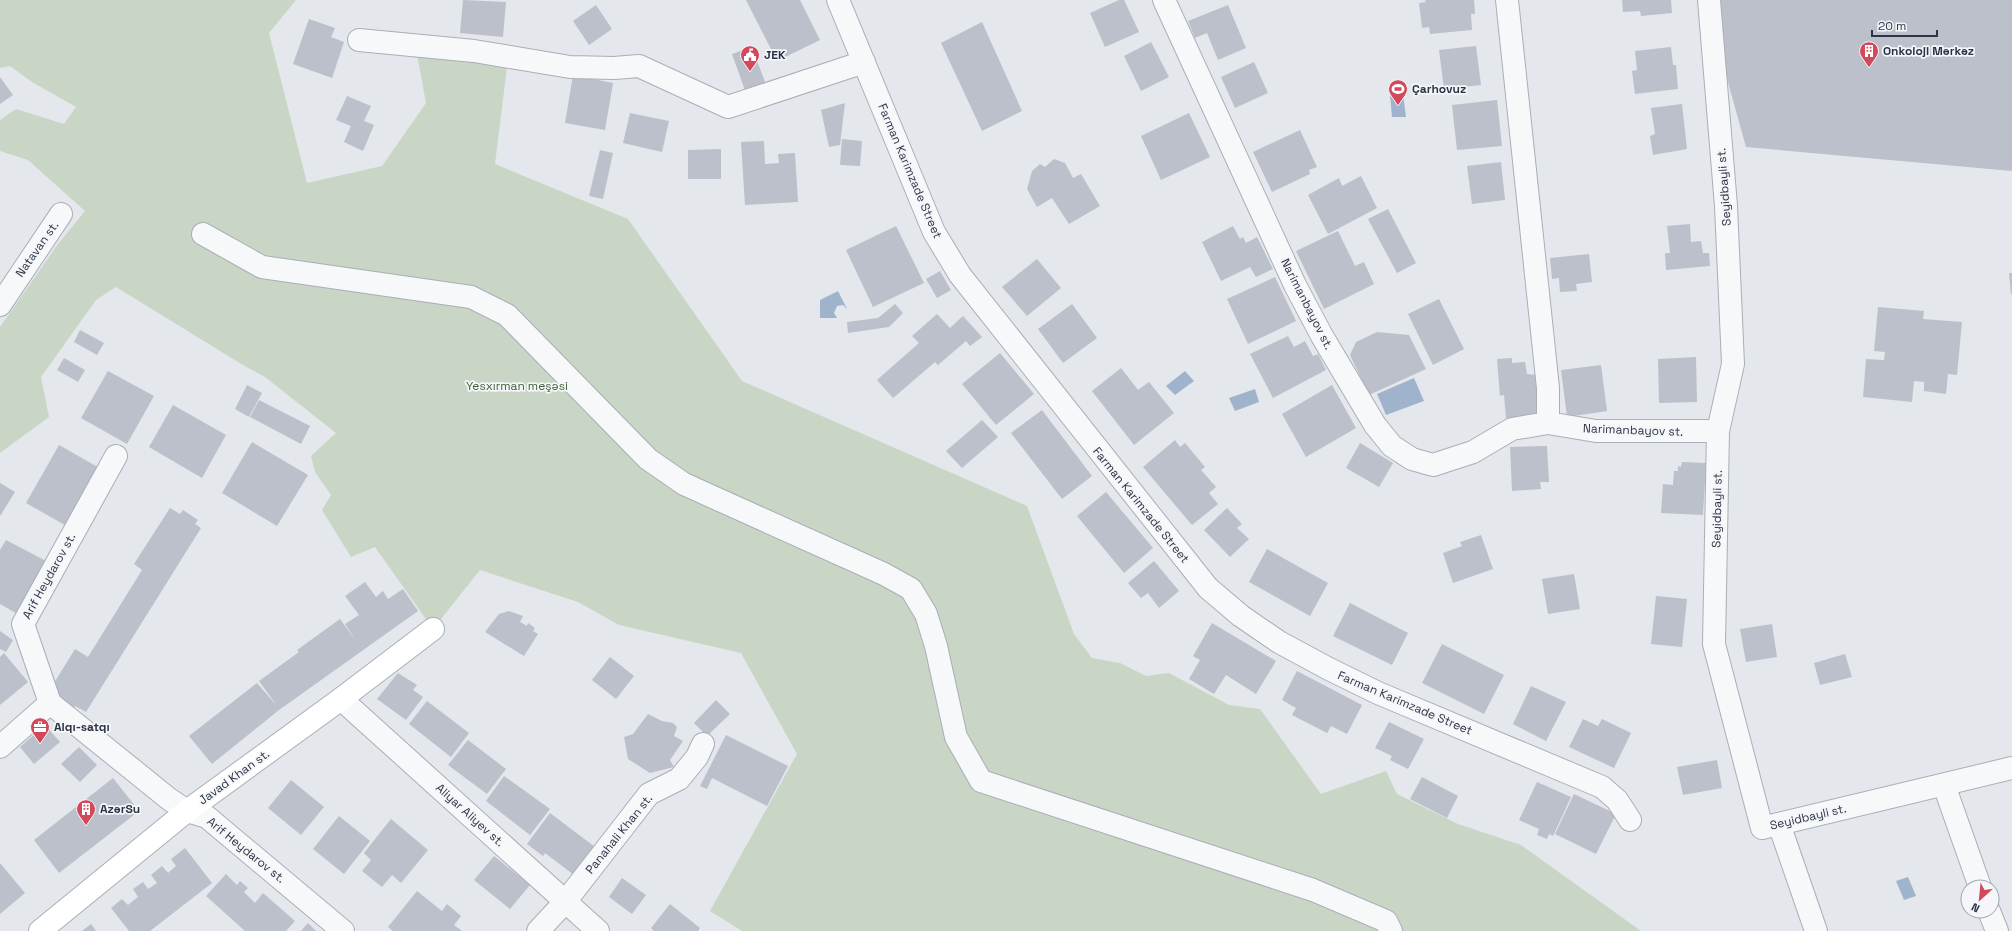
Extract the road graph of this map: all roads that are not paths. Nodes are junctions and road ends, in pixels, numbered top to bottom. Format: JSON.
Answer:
{"nodes":[{"id":1,"x":838,"y":0,"type":"edge"},
{"id":2,"x":1164,"y":0,"type":"edge"},
{"id":3,"x":1507,"y":0,"type":"edge"},
{"id":4,"x":1709,"y":0,"type":"edge"},
{"id":5,"x":359,"y":40,"type":"dead end"},
{"id":6,"x":864,"y":62,"type":"junction"},
{"id":7,"x":61,"y":214,"type":"dead end"},
{"id":8,"x":203,"y":234,"type":"dead end"},
{"id":9,"x":0,"y":305,"type":"edge"},
{"id":10,"x":1548,"y":423,"type":"junction"},
{"id":11,"x":1718,"y":431,"type":"junction"},
{"id":12,"x":116,"y":456,"type":"dead end"},
{"id":13,"x":434,"y":629,"type":"dead end"},
{"id":14,"x":341,"y":699,"type":"junction"},
{"id":15,"x":50,"y":703,"type":"junction"},
{"id":16,"x":703,"y":744,"type":"dead end"},
{"id":17,"x":0,"y":747,"type":"edge"},
{"id":18,"x":2012,"y":768,"type":"edge"},
{"id":19,"x":1944,"y":785,"type":"junction"},
{"id":20,"x":187,"y":811,"type":"junction"},
{"id":21,"x":1630,"y":820,"type":"dead end"},
{"id":22,"x":1779,"y":824,"type":"junction"},
{"id":23,"x":1977,"y":879,"type":"edge"},
{"id":24,"x":565,"y":902,"type":"junction"},
{"id":25,"x":1992,"y":919,"type":"edge"},
{"id":26,"x":40,"y":931,"type":"edge"},
{"id":27,"x":343,"y":931,"type":"edge"},
{"id":28,"x":538,"y":931,"type":"edge"},
{"id":29,"x":598,"y":931,"type":"edge"},
{"id":30,"x":1391,"y":931,"type":"edge"},
{"id":31,"x":1816,"y":931,"type":"edge"},
{"id":32,"x":1997,"y":931,"type":"edge"}],
"edges":[{"from":1,"to":6,"type":"street","name":"Farman Karimzade Street"},
{"from":2,"to":10,"type":"street","name":"Narimanbayov st."},
{"from":3,"to":10,"type":"street"},
{"from":4,"to":11,"type":"street","name":"Seyidbayli st."},
{"from":5,"to":6,"type":"street"},
{"from":6,"to":21,"type":"street","name":"Farman Karimzade Street"},
{"from":7,"to":9,"type":"street","name":"Natavan st."},
{"from":8,"to":30,"type":"street"},
{"from":10,"to":11,"type":"street","name":"Narimanbayov st."},
{"from":11,"to":22,"type":"street","name":"Seyidbayli st."},
{"from":12,"to":15,"type":"street","name":"Arif Heydarov st."},
{"from":13,"to":14,"type":"street","name":"Javad Khan st."},
{"from":14,"to":20,"type":"street","name":"Javad Khan st."},
{"from":14,"to":24,"type":"street","name":"Aliyar Aliyev st."},
{"from":15,"to":17,"type":"street"},
{"from":15,"to":20,"type":"street","name":"Arif Heydarov st."},
{"from":16,"to":24,"type":"street","name":"Panahali Khan st."},
{"from":18,"to":19,"type":"street","name":"Seyidbayli st."},
{"from":19,"to":22,"type":"street","name":"Seyidbayli st."},
{"from":19,"to":23,"type":"street"},
{"from":20,"to":26,"type":"street","name":"Javad Khan st."},
{"from":20,"to":27,"type":"street","name":"Arif Heydarov st."},
{"from":22,"to":31,"type":"street"},
{"from":24,"to":28,"type":"street","name":"Panahali Khan st."},
{"from":24,"to":29,"type":"street","name":"Aliyar Aliyev st."},
{"from":25,"to":32,"type":"street"}]}
